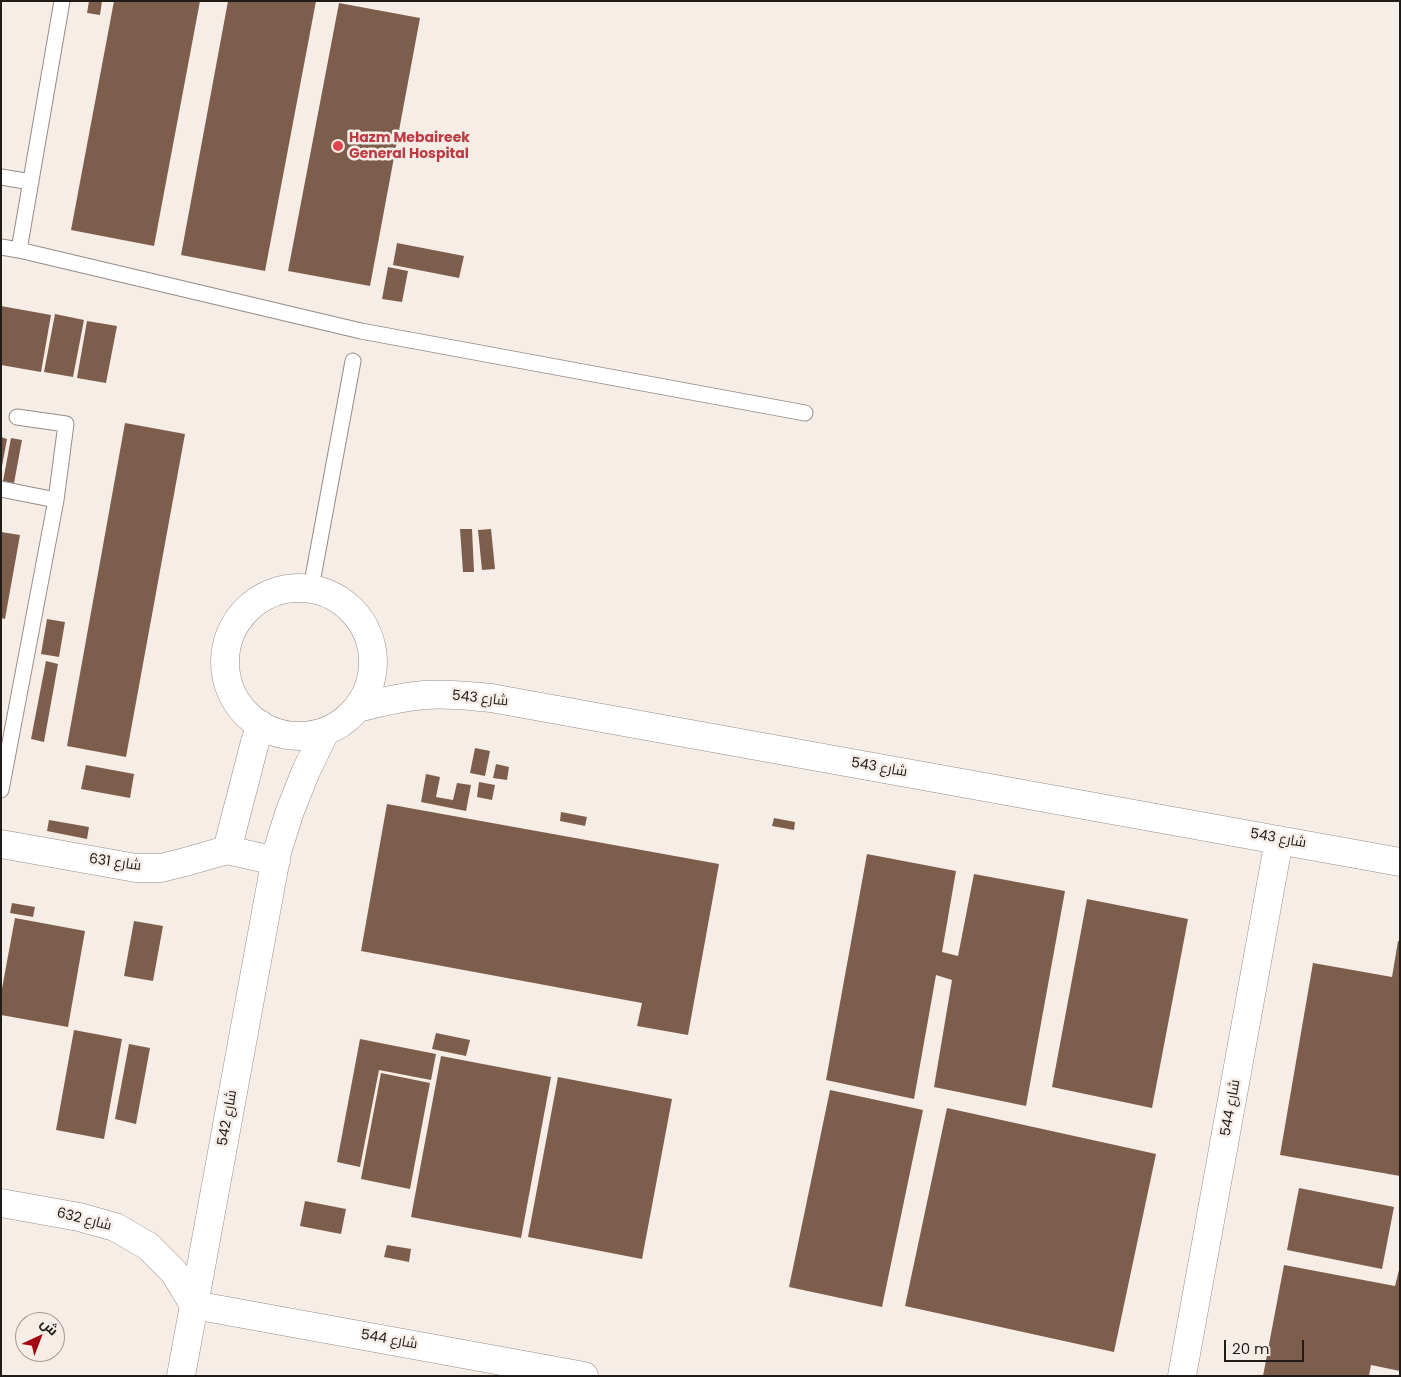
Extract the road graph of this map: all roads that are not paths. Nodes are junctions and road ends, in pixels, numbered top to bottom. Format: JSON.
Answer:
{"nodes":[{"id":1,"x":62,"y":1,"type":"edge"},
{"id":2,"x":1,"y":177,"type":"edge"},
{"id":3,"x":31,"y":182,"type":"junction"},
{"id":4,"x":1,"y":247,"type":"edge"},
{"id":5,"x":19,"y":250,"type":"junction"},
{"id":6,"x":353,"y":361,"type":"dead end"},
{"id":7,"x":805,"y":413,"type":"dead end"},
{"id":8,"x":17,"y":417,"type":"dead end"},
{"id":9,"x":1,"y":488,"type":"edge"},
{"id":10,"x":56,"y":500,"type":"junction"},
{"id":11,"x":311,"y":588,"type":"junction"},
{"id":12,"x":358,"y":708,"type":"junction"},
{"id":13,"x":261,"y":725,"type":"junction"},
{"id":14,"x":325,"y":732,"type":"junction"},
{"id":15,"x":1,"y":790,"type":"edge"},
{"id":16,"x":1279,"y":840,"type":"junction"},
{"id":17,"x":1,"y":844,"type":"edge"},
{"id":18,"x":227,"y":850,"type":"junction"},
{"id":19,"x":276,"y":861,"type":"junction"},
{"id":20,"x":1400,"y":862,"type":"edge"},
{"id":21,"x":1,"y":1203,"type":"edge"},
{"id":22,"x":194,"y":1305,"type":"junction"},
{"id":23,"x":181,"y":1376,"type":"edge"},
{"id":24,"x":584,"y":1376,"type":"edge"},
{"id":25,"x":1182,"y":1376,"type":"edge"}],
"edges":[{"from":1,"to":3,"type":"lane"},
{"from":2,"to":3,"type":"lane"},
{"from":3,"to":5,"type":"lane"},
{"from":4,"to":5,"type":"lane"},
{"from":5,"to":7,"type":"lane"},
{"from":6,"to":11,"type":"lane"},
{"from":8,"to":10,"type":"lane"},
{"from":9,"to":10,"type":"lane"},
{"from":10,"to":15,"type":"lane"},
{"from":11,"to":12,"type":"street"},
{"from":11,"to":13,"type":"street"},
{"from":12,"to":14,"type":"street"},
{"from":12,"to":16,"type":"street","name":"شارع 543"},
{"from":13,"to":14,"type":"street"},
{"from":13,"to":18,"type":"street"},
{"from":14,"to":19,"type":"street","name":"شارع 542"},
{"from":16,"to":20,"type":"street","name":"شارع 543"},
{"from":16,"to":25,"type":"street","name":"شارع 544"},
{"from":17,"to":18,"type":"street","name":"شارع 631"},
{"from":18,"to":19,"type":"street"},
{"from":19,"to":22,"type":"street","name":"شارع 542"},
{"from":21,"to":22,"type":"street","name":"شارع 632"},
{"from":22,"to":23,"type":"street","name":"شارع 542"},
{"from":22,"to":24,"type":"street","name":"شارع 544"}]}
